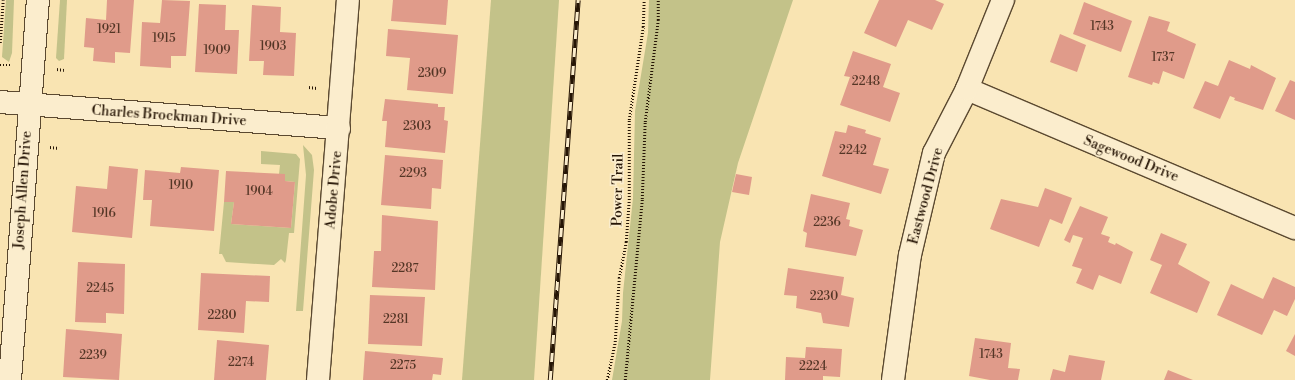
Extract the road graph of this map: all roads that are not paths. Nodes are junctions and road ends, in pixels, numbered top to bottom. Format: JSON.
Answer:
{"nodes":[{"id":1,"x":38,"y":0,"type":"edge"},
{"id":2,"x":348,"y":0,"type":"edge"},
{"id":3,"x":1003,"y":0,"type":"edge"},
{"id":4,"x":967,"y":89,"type":"junction"},
{"id":5,"x":0,"y":102,"type":"edge"},
{"id":6,"x":29,"y":105,"type":"junction"},
{"id":7,"x":339,"y":128,"type":"junction"},
{"id":8,"x":1295,"y":228,"type":"edge"},
{"id":9,"x":7,"y":331,"type":"edge"},
{"id":10,"x":10,"y":380,"type":"edge"},
{"id":11,"x":318,"y":380,"type":"edge"},
{"id":12,"x":893,"y":380,"type":"edge"}],
"edges":[{"from":1,"to":6,"type":"street","name":"Joseph Allen Drive"},
{"from":2,"to":7,"type":"street","name":"Adobe Drive"},
{"from":3,"to":4,"type":"street","name":"Eastwood Drive"},
{"from":4,"to":8,"type":"street","name":"Sagewood Drive"},
{"from":4,"to":12,"type":"street","name":"Eastwood Drive"},
{"from":5,"to":6,"type":"street","name":"Charles Brockman Drive"},
{"from":6,"to":7,"type":"street","name":"Charles Brockman Drive"},
{"from":6,"to":9,"type":"street","name":"Joseph Allen Drive"},
{"from":7,"to":11,"type":"street","name":"Adobe Drive"},
{"from":9,"to":10,"type":"street","name":"Joseph Allen Drive"}]}
